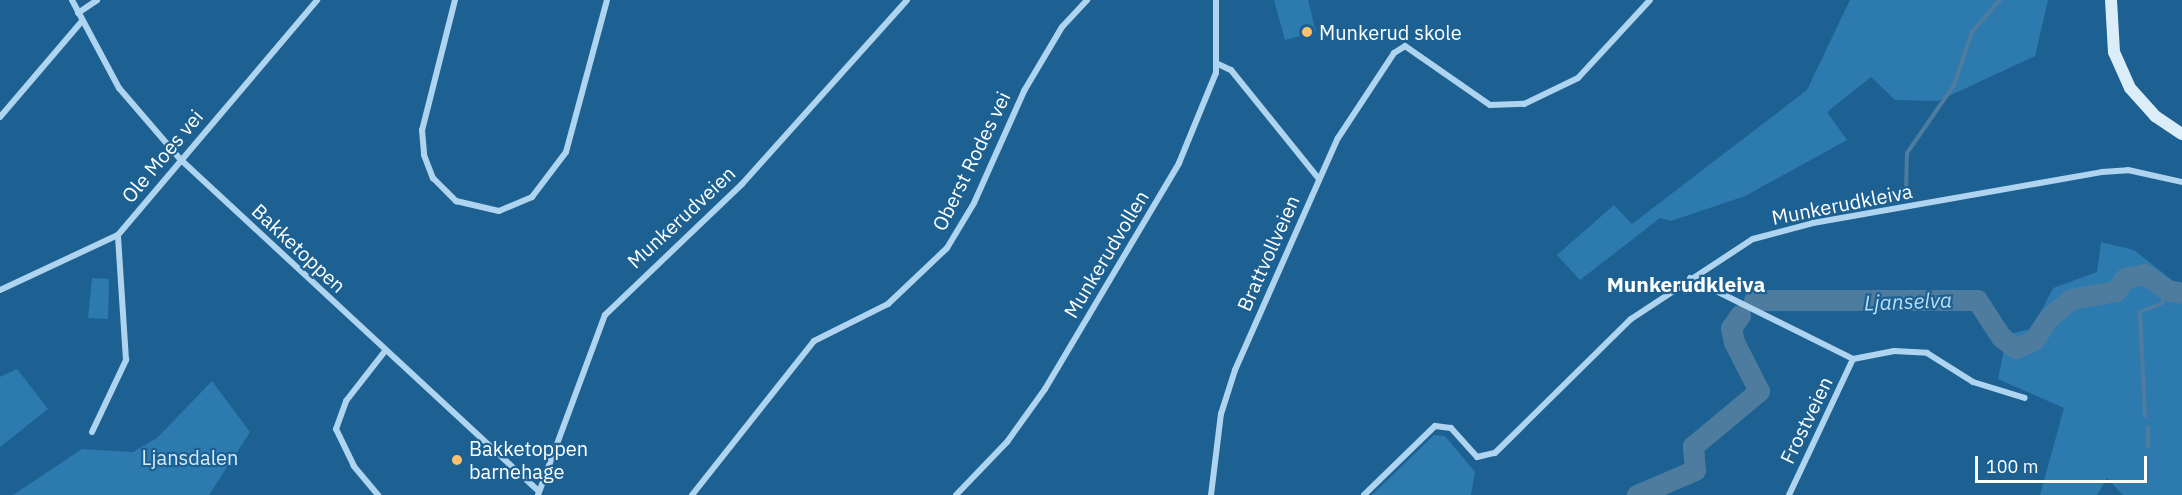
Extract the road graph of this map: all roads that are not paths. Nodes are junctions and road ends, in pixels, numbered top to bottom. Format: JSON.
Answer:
{"nodes":[{"id":1,"x":72,"y":0,"type":"edge"},
{"id":2,"x":97,"y":0,"type":"edge"},
{"id":3,"x":317,"y":0,"type":"edge"},
{"id":4,"x":455,"y":0,"type":"edge"},
{"id":5,"x":608,"y":0,"type":"edge"},
{"id":6,"x":907,"y":0,"type":"edge"},
{"id":7,"x":1087,"y":0,"type":"edge"},
{"id":8,"x":1216,"y":0,"type":"edge"},
{"id":9,"x":1650,"y":0,"type":"edge"},
{"id":10,"x":2111,"y":0,"type":"edge"},
{"id":11,"x":78,"y":13,"type":"junction"},
{"id":12,"x":82,"y":21,"type":"junction"},
{"id":13,"x":1218,"y":64,"type":"junction"},
{"id":14,"x":0,"y":117,"type":"edge"},
{"id":15,"x":2182,"y":134,"type":"edge"},
{"id":16,"x":180,"y":159,"type":"junction"},
{"id":17,"x":1318,"y":178,"type":"junction"},
{"id":18,"x":2182,"y":182,"type":"edge"},
{"id":19,"x":118,"y":235,"type":"junction"},
{"id":20,"x":1690,"y":278,"type":"junction"},
{"id":21,"x":0,"y":290,"type":"edge"},
{"id":22,"x":385,"y":351,"type":"junction"},
{"id":23,"x":1853,"y":359,"type":"junction"},
{"id":24,"x":2025,"y":398,"type":"dead end"},
{"id":25,"x":92,"y":432,"type":"dead end"},
{"id":26,"x":538,"y":493,"type":"edge"},
{"id":27,"x":378,"y":495,"type":"edge"},
{"id":28,"x":692,"y":495,"type":"edge"},
{"id":29,"x":956,"y":495,"type":"edge"},
{"id":30,"x":1210,"y":495,"type":"edge"},
{"id":31,"x":1364,"y":495,"type":"edge"},
{"id":32,"x":1789,"y":495,"type":"edge"}],
"edges":[{"from":1,"to":11,"type":"street","name":"Bakketoppen"},
{"from":2,"to":11,"type":"street"},
{"from":3,"to":16,"type":"street","name":"Ole Moes vei"},
{"from":4,"to":5,"type":"street"},
{"from":6,"to":26,"type":"street","name":"Munkerudveien"},
{"from":7,"to":28,"type":"street","name":"Oberst Rodes vei"},
{"from":8,"to":13,"type":"street","name":"Munkerudvollen"},
{"from":9,"to":17,"type":"street","name":"Brattvollveien"},
{"from":10,"to":15,"type":"main road"},
{"from":11,"to":12,"type":"street","name":"Bakketoppen"},
{"from":12,"to":14,"type":"street"},
{"from":12,"to":16,"type":"street","name":"Bakketoppen"},
{"from":13,"to":17,"type":"street"},
{"from":13,"to":29,"type":"street","name":"Munkerudvollen"},
{"from":16,"to":19,"type":"street","name":"Ole Moes vei"},
{"from":16,"to":22,"type":"street","name":"Bakketoppen"},
{"from":17,"to":30,"type":"street","name":"Brattvollveien"},
{"from":18,"to":20,"type":"street","name":"Munkerudkleiva"},
{"from":19,"to":21,"type":"street","name":"Ole Moes vei"},
{"from":19,"to":25,"type":"street"},
{"from":20,"to":23,"type":"street"},
{"from":20,"to":31,"type":"street","name":"Munkerudkleiva"},
{"from":22,"to":26,"type":"street","name":"Bakketoppen"},
{"from":22,"to":27,"type":"street"},
{"from":23,"to":24,"type":"street"},
{"from":23,"to":32,"type":"street","name":"Frostveien"}]}
